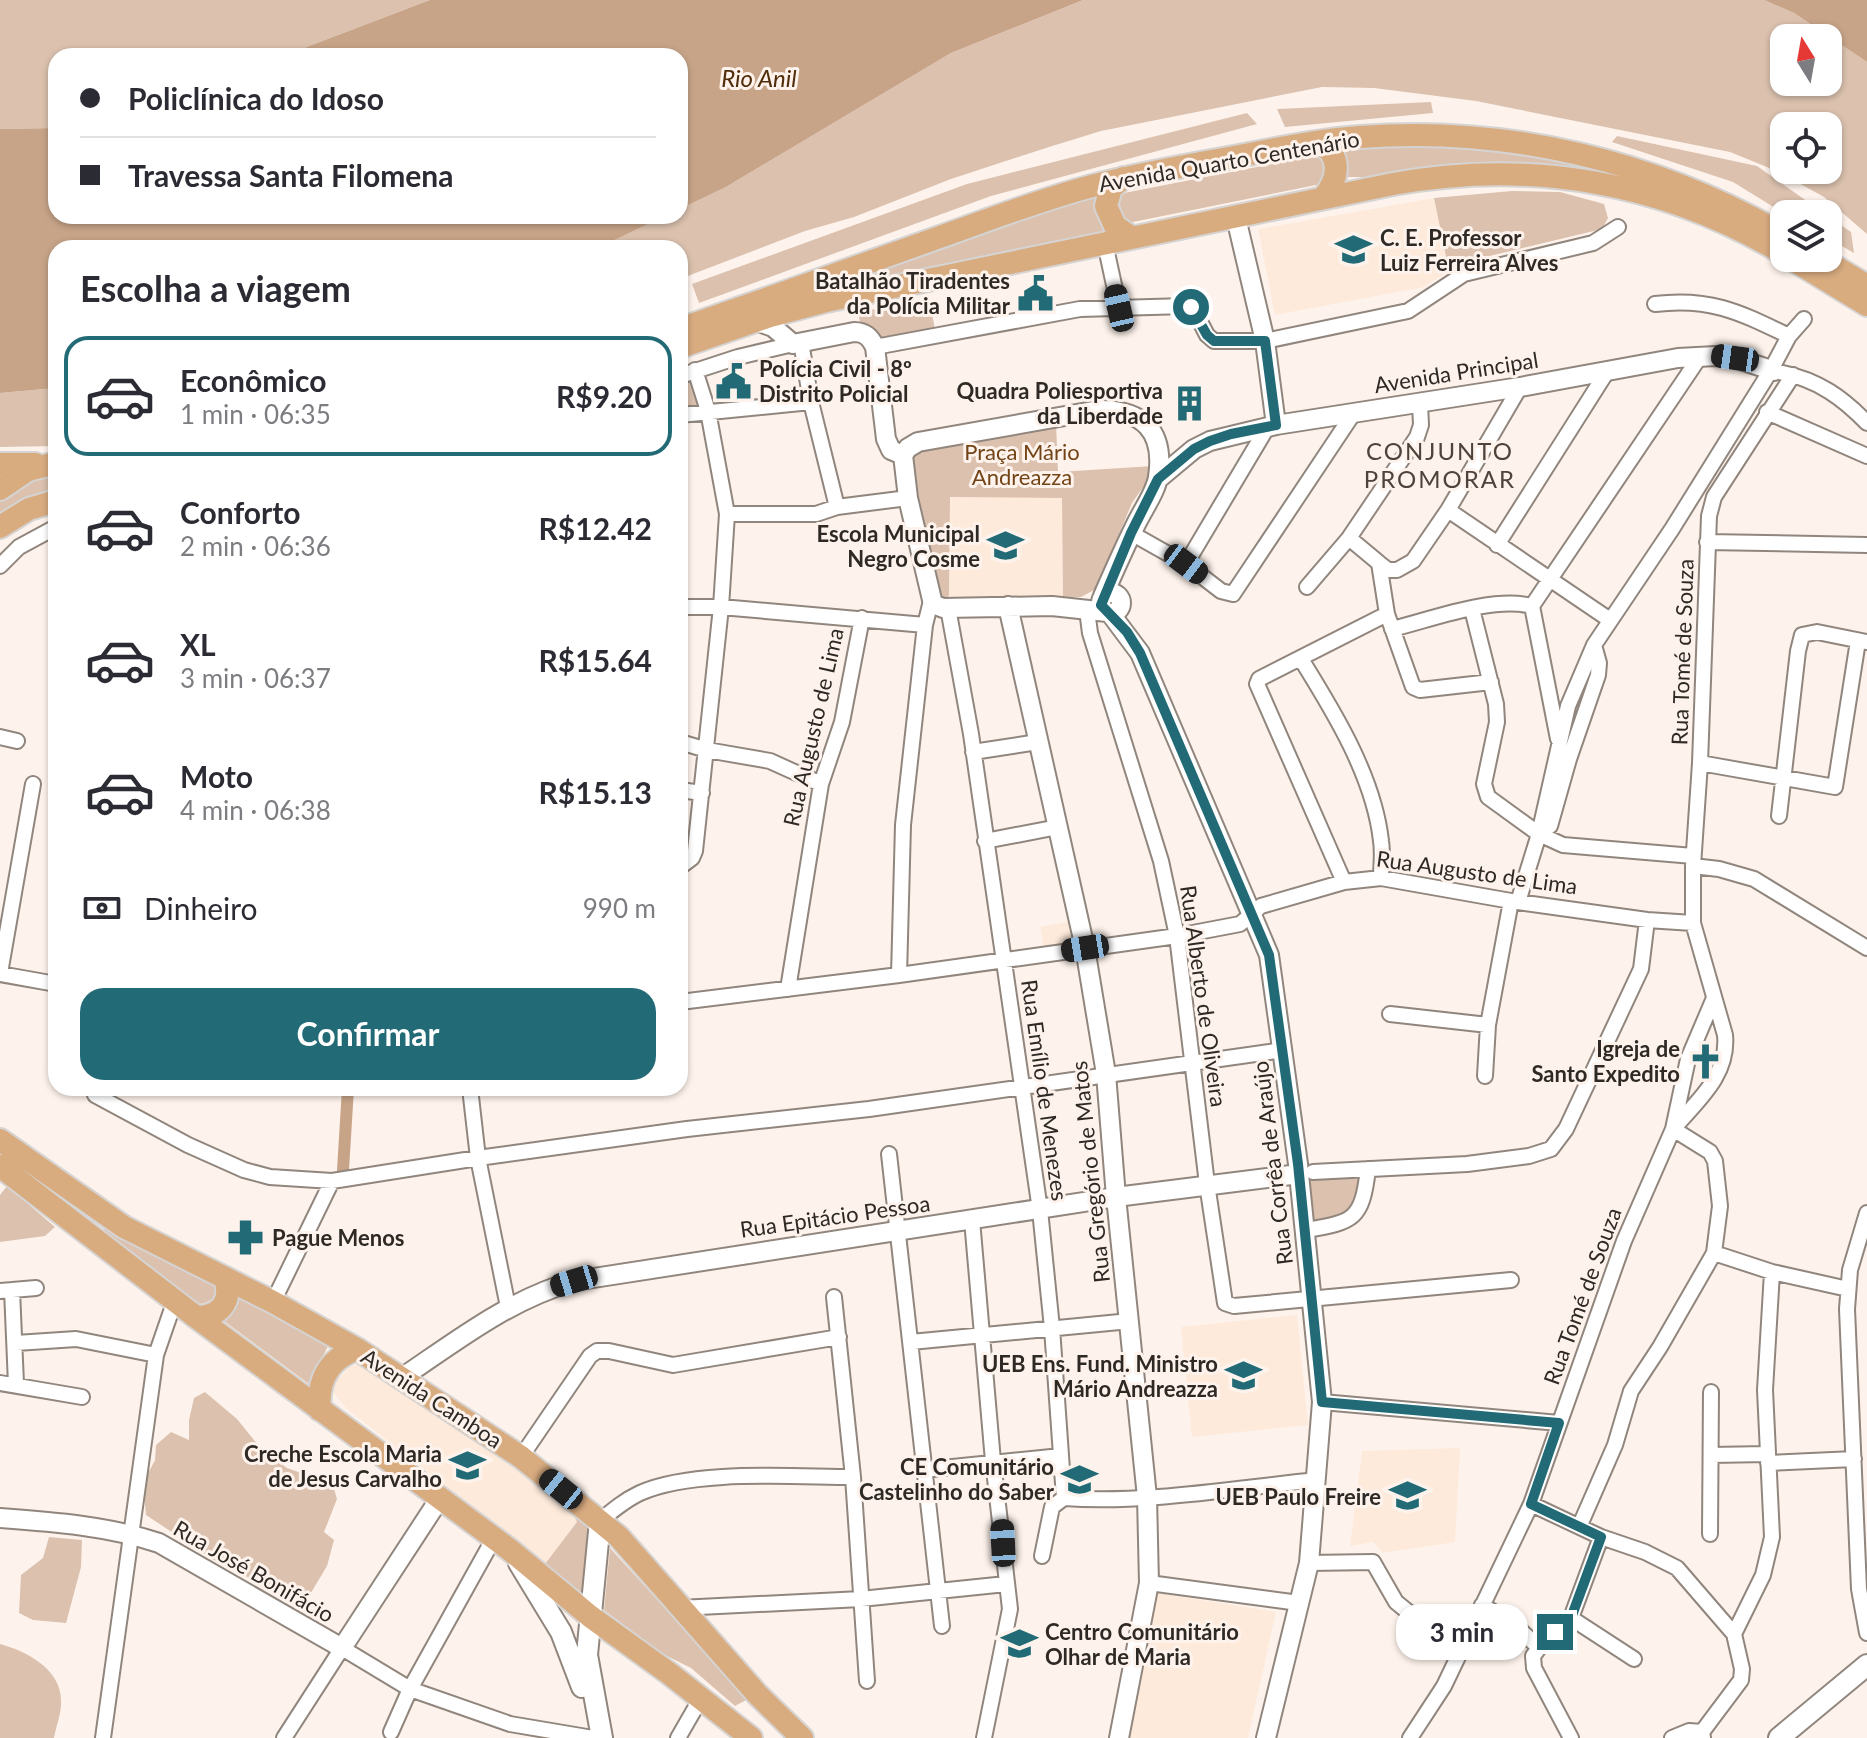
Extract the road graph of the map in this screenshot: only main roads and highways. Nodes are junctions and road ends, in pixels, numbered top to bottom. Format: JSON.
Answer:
{"nodes":[{"id":1,"x":1318,"y":142,"type":"junction"},
{"id":2,"x":1124,"y":177,"type":"junction"},
{"id":3,"x":1323,"y":198,"type":"junction"},
{"id":4,"x":1770,"y":227,"type":"edge"},
{"id":5,"x":1131,"y":237,"type":"junction"},
{"id":6,"x":1770,"y":246,"type":"edge"},
{"id":7,"x":1833,"y":272,"type":"edge"},
{"id":8,"x":1864,"y":297,"type":"edge"},
{"id":9,"x":688,"y":326,"type":"edge"},
{"id":10,"x":688,"y":344,"type":"edge"},
{"id":11,"x":48,"y":462,"type":"edge"},
{"id":12,"x":0,"y":464,"type":"edge"},
{"id":13,"x":48,"y":465,"type":"edge"},
{"id":14,"x":0,"y":489,"type":"edge"},
{"id":15,"x":48,"y":504,"type":"edge"},
{"id":16,"x":0,"y":527,"type":"edge"},
{"id":17,"x":0,"y":1140,"type":"edge"},
{"id":18,"x":3,"y":1174,"type":"edge"},
{"id":19,"x":225,"y":1279,"type":"junction"},
{"id":20,"x":196,"y":1317,"type":"junction"},
{"id":21,"x":357,"y":1349,"type":"junction"},
{"id":22,"x":320,"y":1410,"type":"junction"},
{"id":23,"x":600,"y":1521,"type":"junction"},
{"id":24,"x":502,"y":1544,"type":"junction"},
{"id":25,"x":591,"y":1617,"type":"junction"},
{"id":26,"x":1867,"y":1665,"type":"edge"},
{"id":27,"x":670,"y":1674,"type":"junction"},
{"id":28,"x":757,"y":1694,"type":"junction"},
{"id":29,"x":597,"y":1737,"type":"edge"},
{"id":30,"x":751,"y":1738,"type":"edge"},
{"id":31,"x":802,"y":1738,"type":"edge"},
{"id":32,"x":1779,"y":1738,"type":"edge"}],
"edges":[{"from":1,"to":2,"type":"main road","name":"Avenida Quarto Centenário"},
{"from":1,"to":3,"type":"main road"},
{"from":1,"to":4,"type":"main road","name":"Avenida Quarto Centenário"},
{"from":2,"to":5,"type":"main road"},
{"from":2,"to":9,"type":"main road","name":"Avenida Quarto Centenário"},
{"from":3,"to":5,"type":"main road"},
{"from":3,"to":6,"type":"main road"},
{"from":5,"to":10,"type":"main road"},
{"from":7,"to":8,"type":"main road"},
{"from":11,"to":12,"type":"main road"},
{"from":13,"to":14,"type":"main road"},
{"from":15,"to":16,"type":"main road"},
{"from":17,"to":19,"type":"main road","name":"Avenida Camboa"},
{"from":18,"to":20,"type":"main road"},
{"from":19,"to":20,"type":"main road"},
{"from":19,"to":21,"type":"main road","name":"Avenida Camboa"},
{"from":20,"to":22,"type":"main road"},
{"from":21,"to":22,"type":"main road"},
{"from":21,"to":23,"type":"main road","name":"Avenida Camboa"},
{"from":22,"to":24,"type":"main road"},
{"from":23,"to":25,"type":"main road"},
{"from":23,"to":28,"type":"main road","name":"Avenida Camboa"},
{"from":24,"to":25,"type":"main road"},
{"from":24,"to":29,"type":"main road"},
{"from":25,"to":27,"type":"main road"},
{"from":25,"to":29,"type":"main road"},
{"from":26,"to":32,"type":"main road"},
{"from":27,"to":28,"type":"main road"},
{"from":27,"to":30,"type":"main road"},
{"from":28,"to":31,"type":"main road","name":"Avenida Camboa"}]}
